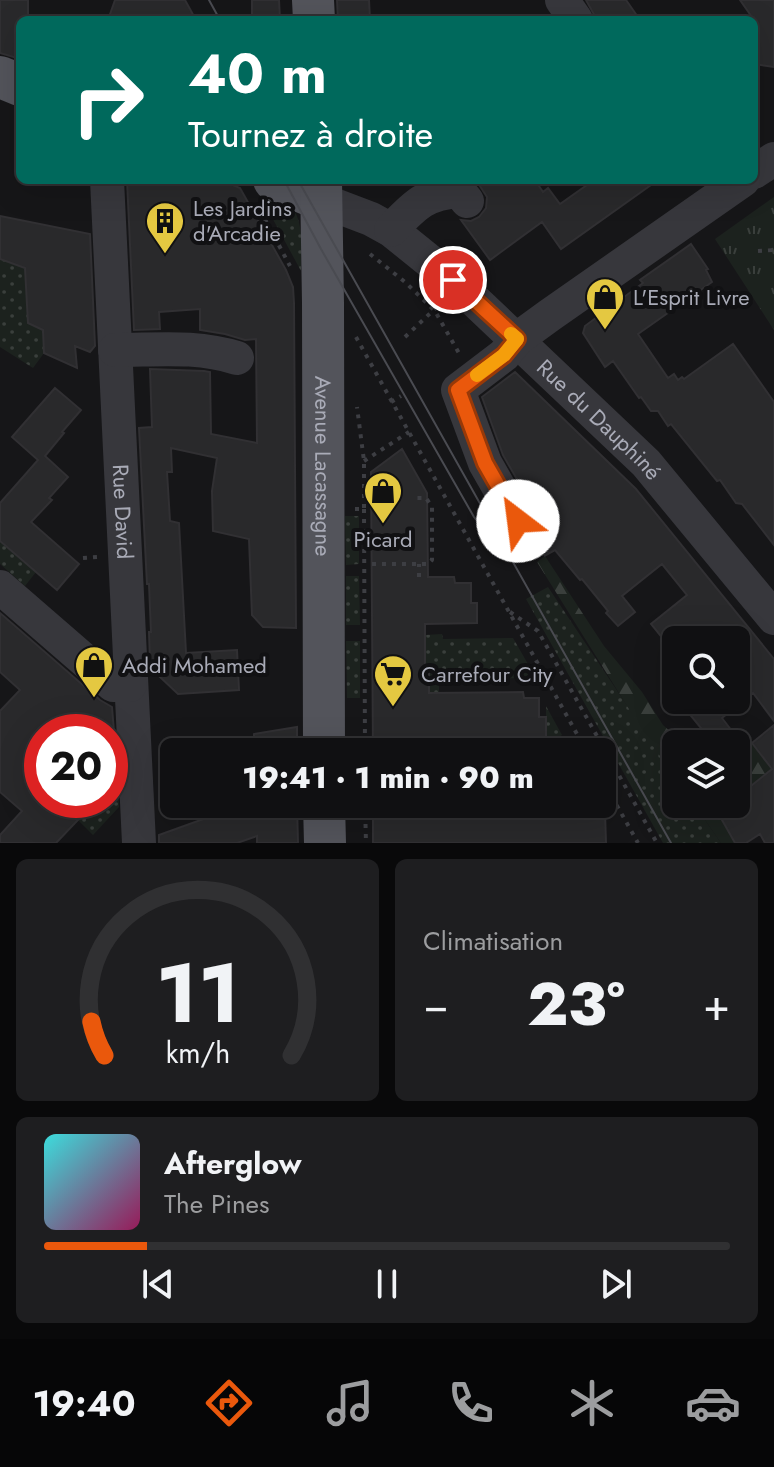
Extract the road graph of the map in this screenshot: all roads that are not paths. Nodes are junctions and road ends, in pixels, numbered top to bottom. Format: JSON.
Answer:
{"nodes":[{"id":1,"x":107,"y":184,"type":"edge"},
{"id":2,"x":737,"y":184,"type":"edge"},
{"id":3,"x":298,"y":189,"type":"edge"},
{"id":4,"x":467,"y":201,"type":"dead end"},
{"id":5,"x":380,"y":242,"type":"junction"},
{"id":6,"x":517,"y":339,"type":"junction"},
{"id":7,"x":115,"y":350,"type":"junction"},
{"id":8,"x":237,"y":358,"type":"dead end"},
{"id":9,"x":530,"y":542,"type":"dead end"},
{"id":10,"x":0,"y":587,"type":"edge"},
{"id":11,"x":774,"y":618,"type":"edge"},
{"id":12,"x":130,"y":685,"type":"junction"},
{"id":13,"x":308,"y":738,"type":"edge"},
{"id":14,"x":323,"y":738,"type":"edge"},
{"id":15,"x":309,"y":818,"type":"edge"},
{"id":16,"x":324,"y":818,"type":"edge"},
{"id":17,"x":139,"y":843,"type":"edge"},
{"id":18,"x":310,"y":843,"type":"edge"},
{"id":19,"x":325,"y":843,"type":"edge"}],
"edges":[{"from":1,"to":7,"type":"street","name":"Rue David"},
{"from":2,"to":6,"type":"street"},
{"from":3,"to":5,"type":"street","name":"Rue du Dauphiné"},
{"from":3,"to":13,"type":"street","name":"Avenue Lacassagne"},
{"from":3,"to":14,"type":"main road","name":"Avenue Lacassagne"},
{"from":4,"to":5,"type":"street"},
{"from":5,"to":6,"type":"street","name":"Rue du Dauphiné"},
{"from":6,"to":9,"type":"street"},
{"from":6,"to":11,"type":"street","name":"Rue du Dauphiné"},
{"from":7,"to":8,"type":"street"},
{"from":7,"to":12,"type":"street","name":"Rue David"},
{"from":10,"to":12,"type":"street"},
{"from":12,"to":17,"type":"street","name":"Rue David"},
{"from":15,"to":18,"type":"street"},
{"from":16,"to":19,"type":"main road"}]}
